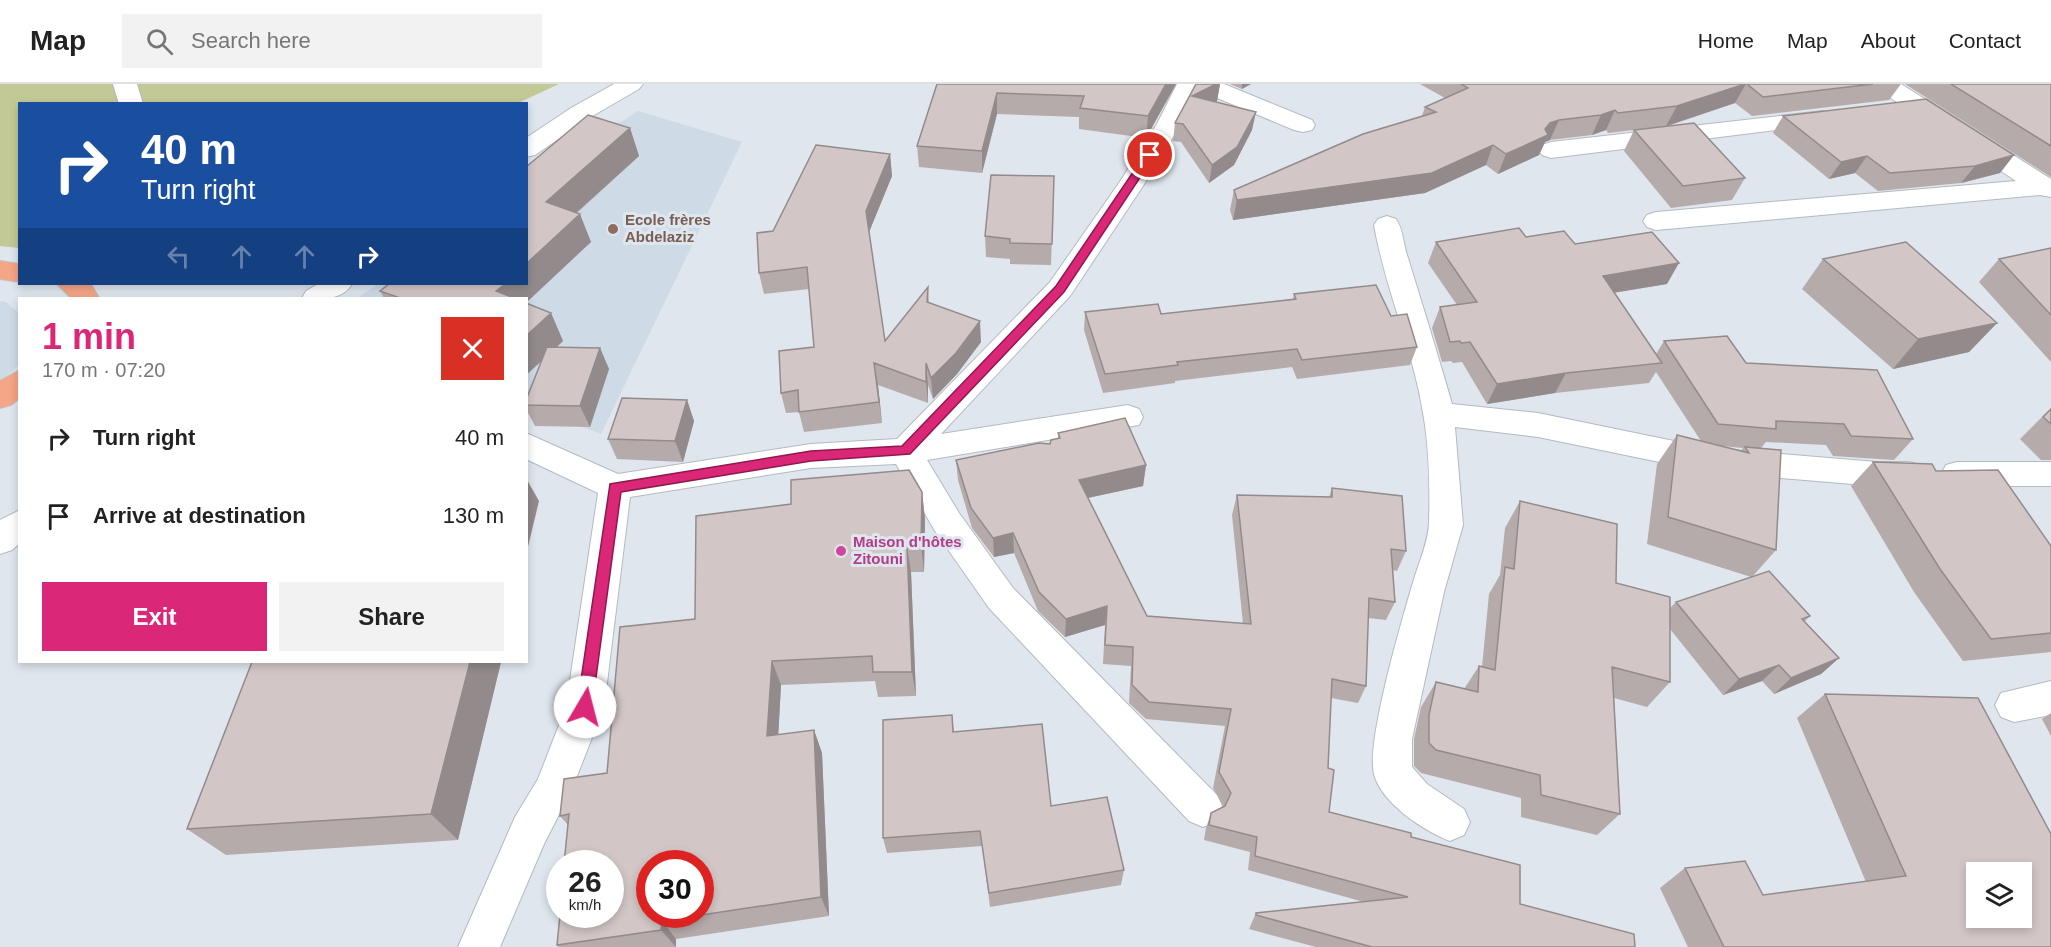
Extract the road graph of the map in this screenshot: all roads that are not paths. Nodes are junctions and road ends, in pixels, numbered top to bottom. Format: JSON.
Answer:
{"nodes":[{"id":1,"x":125,"y":84,"type":"edge"},
{"id":2,"x":631,"y":84,"type":"edge"},
{"id":3,"x":1189,"y":84,"type":"edge"},
{"id":4,"x":1204,"y":84,"type":"edge"},
{"id":5,"x":1886,"y":84,"type":"edge"},
{"id":6,"x":130,"y":102,"type":"edge"},
{"id":7,"x":1919,"y":106,"type":"junction"},
{"id":8,"x":1883,"y":110,"type":"edge"},
{"id":9,"x":1847,"y":115,"type":"edge"},
{"id":10,"x":1303,"y":126,"type":"dead end"},
{"id":11,"x":528,"y":149,"type":"edge"},
{"id":12,"x":1551,"y":150,"type":"dead end"},
{"id":13,"x":2048,"y":188,"type":"edge"},
{"id":14,"x":1656,"y":221,"type":"dead end"},
{"id":15,"x":1387,"y":225,"type":"dead end"},
{"id":16,"x":0,"y":270,"type":"edge"},
{"id":17,"x":18,"y":273,"type":"edge"},
{"id":18,"x":336,"y":285,"type":"edge"},
{"id":19,"x":318,"y":297,"type":"edge"},
{"id":20,"x":18,"y":383,"type":"edge"},
{"id":21,"x":0,"y":398,"type":"edge"},
{"id":22,"x":1439,"y":414,"type":"junction"},
{"id":23,"x":1128,"y":417,"type":"dead end"},
{"id":24,"x":528,"y":446,"type":"edge"},
{"id":25,"x":905,"y":451,"type":"junction"},
{"id":26,"x":2051,"y":474,"type":"edge"},
{"id":27,"x":615,"y":488,"type":"junction"},
{"id":28,"x":18,"y":525,"type":"edge"},
{"id":29,"x":0,"y":540,"type":"edge"},
{"id":30,"x":2051,"y":698,"type":"edge"},
{"id":31,"x":2014,"y":705,"type":"dead end"},
{"id":32,"x":1203,"y":808,"type":"dead end"},
{"id":33,"x":1450,"y":822,"type":"dead end"},
{"id":34,"x":479,"y":947,"type":"edge"}],
"edges":[{"from":1,"to":6,"type":"street"},
{"from":2,"to":11,"type":"street"},
{"from":3,"to":25,"type":"street"},
{"from":4,"to":10,"type":"street"},
{"from":5,"to":7,"type":"street"},
{"from":7,"to":8,"type":"street"},
{"from":7,"to":13,"type":"street"},
{"from":9,"to":12,"type":"street"},
{"from":13,"to":14,"type":"street"},
{"from":15,"to":22,"type":"street"},
{"from":16,"to":17,"type":"main road"},
{"from":18,"to":19,"type":"street"},
{"from":20,"to":21,"type":"main road"},
{"from":22,"to":26,"type":"street"},
{"from":22,"to":33,"type":"street"},
{"from":23,"to":25,"type":"street"},
{"from":24,"to":27,"type":"street"},
{"from":25,"to":27,"type":"street"},
{"from":25,"to":32,"type":"street"},
{"from":27,"to":34,"type":"street"},
{"from":28,"to":29,"type":"street"},
{"from":30,"to":31,"type":"street"}]}
